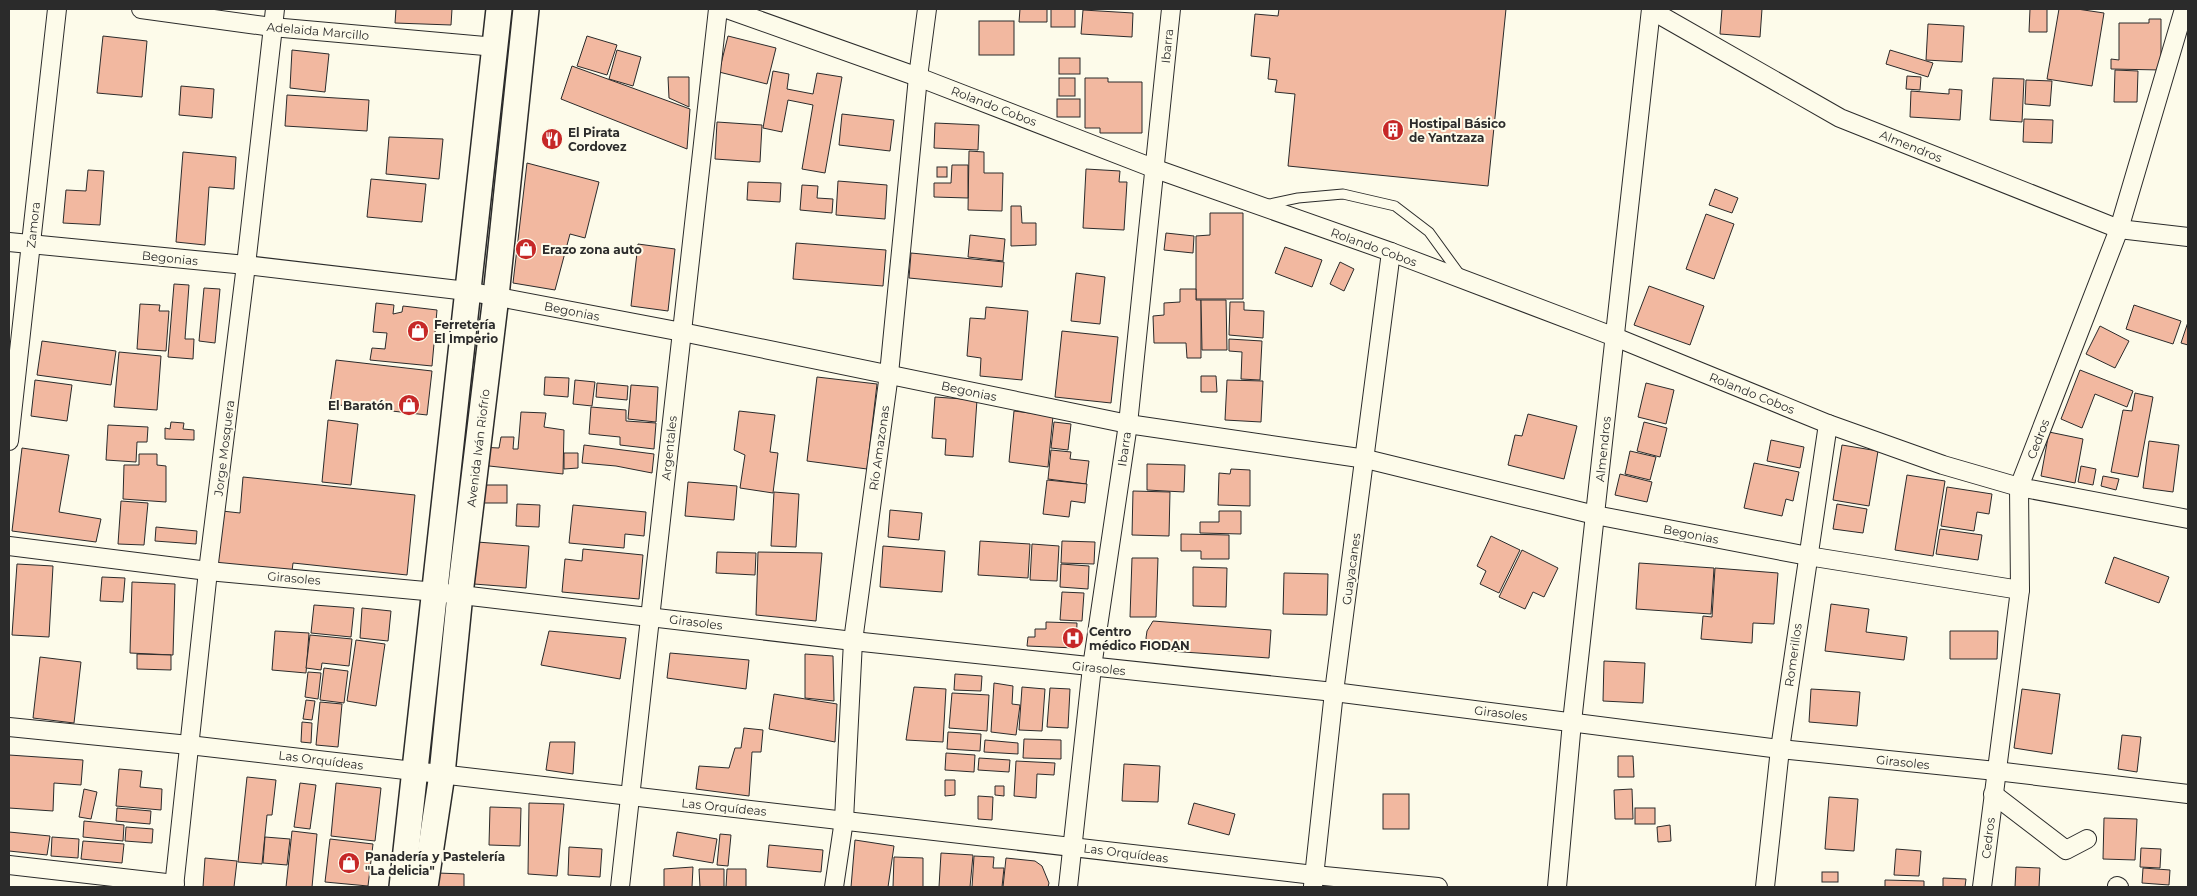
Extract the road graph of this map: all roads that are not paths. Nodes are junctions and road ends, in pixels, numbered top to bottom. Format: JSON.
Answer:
{"nodes":[{"id":1,"x":57,"y":9,"type":"edge"},
{"id":2,"x":141,"y":9,"type":"edge"},
{"id":3,"x":275,"y":9,"type":"edge"},
{"id":4,"x":499,"y":9,"type":"edge"},
{"id":5,"x":526,"y":9,"type":"edge"},
{"id":6,"x":718,"y":9,"type":"edge"},
{"id":7,"x":727,"y":9,"type":"edge"},
{"id":8,"x":927,"y":9,"type":"edge"},
{"id":9,"x":1171,"y":9,"type":"edge"},
{"id":10,"x":2184,"y":9,"type":"edge"},
{"id":11,"x":1651,"y":10,"type":"edge"},
{"id":12,"x":272,"y":27,"type":"junction"},
{"id":13,"x":496,"y":47,"type":"junction"},
{"id":14,"x":918,"y":77,"type":"junction"},
{"id":15,"x":1153,"y":168,"type":"junction"},
{"id":16,"x":1258,"y":206,"type":"junction"},
{"id":17,"x":2119,"y":229,"type":"junction"},
{"id":18,"x":2188,"y":237,"type":"edge"},
{"id":19,"x":9,"y":242,"type":"edge"},
{"id":20,"x":31,"y":243,"type":"junction"},
{"id":21,"x":1391,"y":252,"type":"junction"},
{"id":22,"x":246,"y":266,"type":"junction"},
{"id":23,"x":1464,"y":281,"type":"junction"},
{"id":24,"x":467,"y":291,"type":"junction"},
{"id":25,"x":496,"y":296,"type":"junction"},
{"id":26,"x":682,"y":332,"type":"junction"},
{"id":27,"x":1615,"y":337,"type":"junction"},
{"id":28,"x":889,"y":374,"type":"junction"},
{"id":29,"x":1128,"y":424,"type":"junction"},
{"id":30,"x":1828,"y":424,"type":"junction"},
{"id":31,"x":9,"y":441,"type":"edge"},
{"id":32,"x":1366,"y":459,"type":"junction"},
{"id":33,"x":2019,"y":487,"type":"junction"},
{"id":34,"x":1595,"y":515,"type":"junction"},
{"id":35,"x":2188,"y":519,"type":"edge"},
{"id":36,"x":9,"y":546,"type":"edge"},
{"id":37,"x":1808,"y":556,"type":"junction"},
{"id":38,"x":208,"y":571,"type":"junction"},
{"id":39,"x":2020,"y":590,"type":"junction"},
{"id":40,"x":448,"y":593,"type":"junction"},
{"id":41,"x":650,"y":617,"type":"junction"},
{"id":42,"x":853,"y":641,"type":"junction"},
{"id":43,"x":1092,"y":667,"type":"junction"},
{"id":44,"x":1334,"y":692,"type":"junction"},
{"id":45,"x":1572,"y":722,"type":"junction"},
{"id":46,"x":9,"y":727,"type":"edge"},
{"id":47,"x":190,"y":745,"type":"junction"},
{"id":48,"x":1780,"y":749,"type":"junction"},
{"id":49,"x":415,"y":771,"type":"junction"},
{"id":50,"x":1996,"y":771,"type":"junction"},
{"id":51,"x":442,"y":774,"type":"junction"},
{"id":52,"x":1993,"y":794,"type":"junction"},
{"id":53,"x":2188,"y":794,"type":"edge"},
{"id":54,"x":630,"y":796,"type":"junction"},
{"id":55,"x":844,"y":820,"type":"junction"},
{"id":56,"x":2087,"y":839,"type":"dead end"},
{"id":57,"x":1072,"y":847,"type":"junction"},
{"id":58,"x":9,"y":865,"type":"edge"},
{"id":59,"x":1314,"y":881,"type":"edge"},
{"id":60,"x":175,"y":886,"type":"edge"},
{"id":61,"x":402,"y":887,"type":"edge"},
{"id":62,"x":425,"y":887,"type":"edge"},
{"id":63,"x":620,"y":887,"type":"edge"},
{"id":64,"x":834,"y":887,"type":"edge"},
{"id":65,"x":1068,"y":887,"type":"edge"},
{"id":66,"x":1438,"y":887,"type":"edge"},
{"id":67,"x":1557,"y":887,"type":"edge"},
{"id":68,"x":1765,"y":887,"type":"edge"},
{"id":69,"x":1982,"y":887,"type":"edge"}],
"edges":[{"from":1,"to":20,"type":"street","name":"Zamora"},
{"from":2,"to":12,"type":"street","name":"Adelaida Marcillo"},
{"from":3,"to":12,"type":"street","name":"Jorge Mosquera"},
{"from":4,"to":13,"type":"main road","name":"Avenida Iván Riofrío"},
{"from":5,"to":25,"type":"main road","name":"Avenida Iván Riofrío"},
{"from":6,"to":26,"type":"street","name":"Argentales"},
{"from":7,"to":14,"type":"street","name":"Rolando Cobos"},
{"from":8,"to":14,"type":"street","name":"Río Amazonas"},
{"from":9,"to":15,"type":"street","name":"Ibarra"},
{"from":10,"to":17,"type":"street","name":"Cedros"},
{"from":11,"to":17,"type":"street","name":"Almendros"},
{"from":11,"to":27,"type":"street","name":"Almendros"},
{"from":12,"to":13,"type":"street","name":"Adelaida Marcillo"},
{"from":12,"to":22,"type":"street","name":"Jorge Mosquera"},
{"from":13,"to":24,"type":"main road","name":"Avenida Iván Riofrío"},
{"from":14,"to":15,"type":"street","name":"Rolando Cobos"},
{"from":14,"to":28,"type":"street","name":"Río Amazonas"},
{"from":15,"to":16,"type":"street","name":"Rolando Cobos"},
{"from":15,"to":29,"type":"street","name":"Ibarra"},
{"from":16,"to":21,"type":"street","name":"Rolando Cobos"},
{"from":16,"to":23,"type":"lane"},
{"from":17,"to":18,"type":"street","name":"Almendros"},
{"from":17,"to":33,"type":"street","name":"Cedros"},
{"from":19,"to":20,"type":"street","name":"Begonias"},
{"from":20,"to":22,"type":"street","name":"Begonias"},
{"from":20,"to":31,"type":"street","name":"Zamora"},
{"from":21,"to":23,"type":"street","name":"Rolando Cobos"},
{"from":21,"to":32,"type":"street","name":"Guayacanes"},
{"from":22,"to":24,"type":"street","name":"Begonias"},
{"from":22,"to":38,"type":"street","name":"Jorge Mosquera"},
{"from":23,"to":27,"type":"street","name":"Rolando Cobos"},
{"from":24,"to":25,"type":"street","name":"Begonias"},
{"from":24,"to":40,"type":"main road","name":"Avenida Iván Riofrío"},
{"from":25,"to":26,"type":"street","name":"Begonias"},
{"from":25,"to":40,"type":"main road","name":"Avenida Iván Riofrío"},
{"from":26,"to":28,"type":"street","name":"Begonias"},
{"from":26,"to":41,"type":"street","name":"Argentales"},
{"from":27,"to":30,"type":"street","name":"Rolando Cobos"},
{"from":27,"to":34,"type":"street","name":"Almendros"},
{"from":28,"to":29,"type":"street","name":"Begonias"},
{"from":28,"to":42,"type":"street","name":"Río Amazonas"},
{"from":29,"to":32,"type":"street","name":"Begonias"},
{"from":29,"to":43,"type":"street","name":"Ibarra"},
{"from":30,"to":33,"type":"street","name":"Rolando Cobos"},
{"from":30,"to":37,"type":"street","name":"Romerillos"},
{"from":32,"to":34,"type":"street","name":"Begonias"},
{"from":32,"to":44,"type":"street","name":"Guayacanes"},
{"from":33,"to":35,"type":"street","name":"Rolando Cobos"},
{"from":33,"to":39,"type":"street","name":"Cedros"},
{"from":34,"to":37,"type":"street","name":"Begonias"},
{"from":34,"to":45,"type":"street","name":"Almendros"},
{"from":36,"to":38,"type":"street","name":"Girasoles"},
{"from":37,"to":39,"type":"street","name":"Begonias"},
{"from":37,"to":48,"type":"street","name":"Romerillos"},
{"from":38,"to":40,"type":"street","name":"Girasoles"},
{"from":38,"to":47,"type":"street","name":"Jorge Mosquera"},
{"from":39,"to":50,"type":"street","name":"Cedros"},
{"from":40,"to":41,"type":"street","name":"Girasoles"},
{"from":40,"to":49,"type":"main road","name":"Avenida Iván Riofrío"},
{"from":40,"to":51,"type":"main road","name":"Avenida Iván Riofrío"},
{"from":41,"to":42,"type":"street","name":"Girasoles"},
{"from":41,"to":54,"type":"street","name":"Argentales"},
{"from":42,"to":43,"type":"street","name":"Girasoles"},
{"from":42,"to":55,"type":"street","name":"Río Amazonas"},
{"from":43,"to":44,"type":"street","name":"Girasoles"},
{"from":43,"to":57,"type":"street","name":"Ibarra"},
{"from":44,"to":45,"type":"street","name":"Girasoles"},
{"from":44,"to":59,"type":"street","name":"Guayacanes"},
{"from":45,"to":48,"type":"street","name":"Girasoles"},
{"from":45,"to":67,"type":"street","name":"Almendros"},
{"from":46,"to":47,"type":"street","name":"Las Orquídeas"},
{"from":47,"to":49,"type":"street","name":"Las Orquídeas"},
{"from":47,"to":60,"type":"street","name":"Jorge Mosquera"},
{"from":48,"to":50,"type":"street","name":"Girasoles"},
{"from":48,"to":68,"type":"street","name":"Romerillos"},
{"from":49,"to":51,"type":"street","name":"Las Orquídeas"},
{"from":49,"to":61,"type":"main road","name":"Avenida Iván Riofrío"},
{"from":50,"to":52,"type":"street","name":"Cedros"},
{"from":50,"to":53,"type":"street","name":"Girasoles"},
{"from":51,"to":54,"type":"street","name":"Las Orquídeas"},
{"from":51,"to":62,"type":"main road","name":"Avenida Iván Riofrío"},
{"from":52,"to":56,"type":"street"},
{"from":52,"to":69,"type":"street","name":"Cedros"},
{"from":54,"to":55,"type":"street","name":"Las Orquídeas"},
{"from":54,"to":63,"type":"street","name":"Argentales"},
{"from":55,"to":57,"type":"street","name":"Las Orquídeas"},
{"from":55,"to":64,"type":"street","name":"Río Amazonas"},
{"from":57,"to":59,"type":"street","name":"Las Orquídeas"},
{"from":57,"to":65,"type":"street","name":"Ibarra"},
{"from":58,"to":60,"type":"street"},
{"from":59,"to":66,"type":"street","name":"Las Orquídeas"}]}
